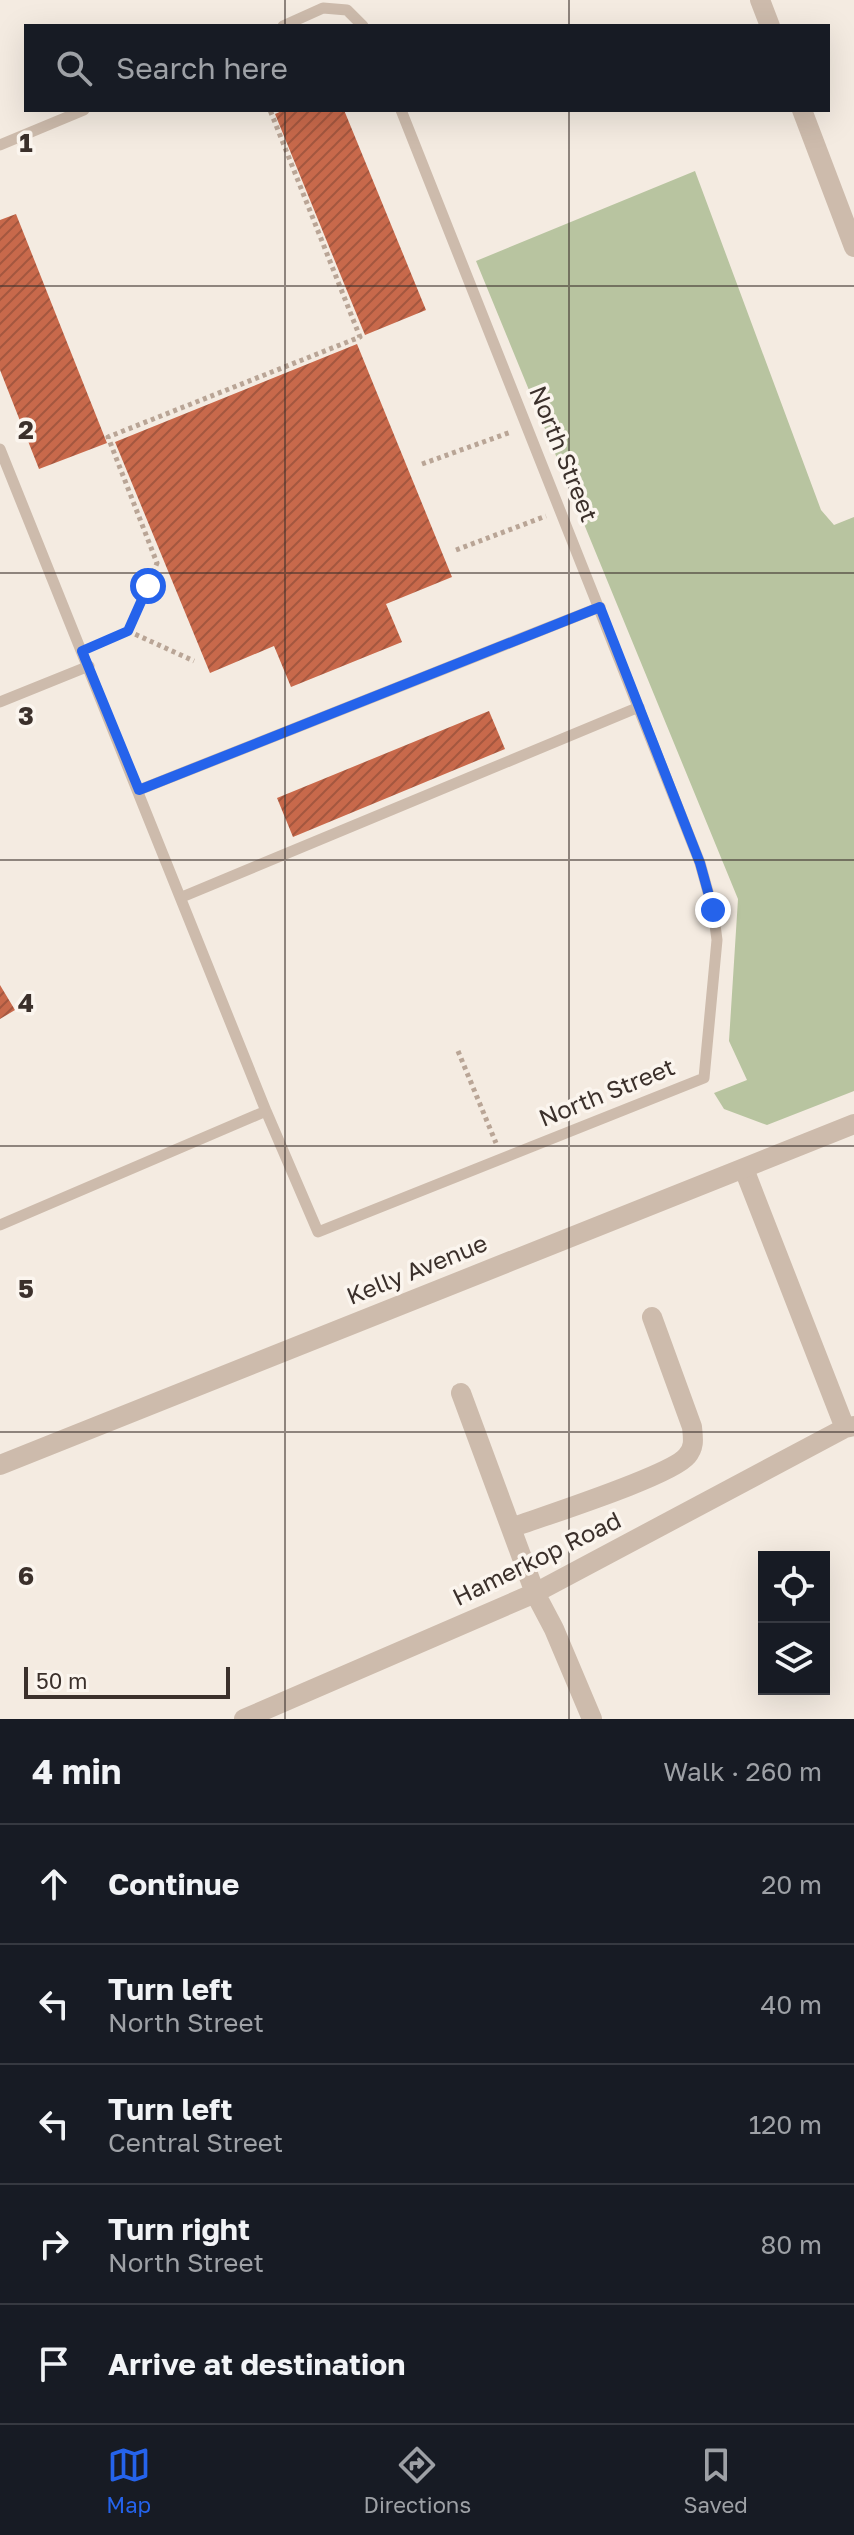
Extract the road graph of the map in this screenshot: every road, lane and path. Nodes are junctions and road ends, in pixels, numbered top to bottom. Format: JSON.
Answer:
{"nodes":[{"id":1,"x":760,"y":0,"type":"edge"},
{"id":2,"x":287,"y":24,"type":"edge"},
{"id":3,"x":361,"y":24,"type":"edge"},
{"id":4,"x":769,"y":24,"type":"edge"},
{"id":5,"x":79,"y":112,"type":"edge"},
{"id":6,"x":271,"y":112,"type":"edge"},
{"id":7,"x":402,"y":112,"type":"edge"},
{"id":8,"x":803,"y":112,"type":"edge"},
{"id":9,"x":0,"y":145,"type":"edge"},
{"id":10,"x":854,"y":247,"type":"edge"},
{"id":11,"x":527,"y":426,"type":"junction"},
{"id":12,"x":0,"y":449,"type":"edge"},
{"id":13,"x":422,"y":464,"type":"dead end"},
{"id":14,"x":562,"y":510,"type":"junction"},
{"id":15,"x":456,"y":550,"type":"dead end"},
{"id":16,"x":600,"y":607,"type":"junction"},
{"id":17,"x":128,"y":631,"type":"junction"},
{"id":18,"x":82,"y":651,"type":"junction"},
{"id":19,"x":194,"y":661,"type":"dead end"},
{"id":20,"x":89,"y":666,"type":"junction"},
{"id":21,"x":0,"y":702,"type":"edge"},
{"id":22,"x":639,"y":707,"type":"junction"},
{"id":23,"x":139,"y":790,"type":"junction"},
{"id":24,"x":182,"y":897,"type":"junction"},
{"id":25,"x":458,"y":1051,"type":"dead end"},
{"id":26,"x":266,"y":1111,"type":"junction"},
{"id":27,"x":854,"y":1124,"type":"edge"},
{"id":28,"x":503,"y":1158,"type":"junction"},
{"id":29,"x":744,"y":1169,"type":"junction"},
{"id":30,"x":0,"y":1225,"type":"edge"},
{"id":31,"x":652,"y":1317,"type":"dead end"},
{"id":32,"x":461,"y":1393,"type":"dead end"},
{"id":33,"x":849,"y":1427,"type":"edge"},
{"id":34,"x":0,"y":1465,"type":"edge"},
{"id":35,"x":511,"y":1528,"type":"junction"},
{"id":36,"x":535,"y":1593,"type":"junction"},
{"id":37,"x":244,"y":1719,"type":"edge"},
{"id":38,"x":592,"y":1719,"type":"edge"}],
"edges":[{"from":1,"to":4,"type":"street"},
{"from":2,"to":3,"type":"lane"},
{"from":5,"to":9,"type":"lane"},
{"from":6,"to":17,"type":"path"},
{"from":7,"to":11,"type":"lane","name":"North Street"},
{"from":8,"to":10,"type":"street"},
{"from":11,"to":13,"type":"path"},
{"from":11,"to":14,"type":"lane","name":"North Street"},
{"from":12,"to":18,"type":"lane","name":"North Street"},
{"from":14,"to":15,"type":"path"},
{"from":14,"to":16,"type":"lane","name":"North Street"},
{"from":16,"to":22,"type":"lane","name":"North Street"},
{"from":16,"to":23,"type":"lane"},
{"from":17,"to":18,"type":"path"},
{"from":17,"to":19,"type":"path"},
{"from":18,"to":20,"type":"lane","name":"North Street"},
{"from":20,"to":21,"type":"lane"},
{"from":20,"to":23,"type":"lane","name":"North Street"},
{"from":22,"to":24,"type":"lane"},
{"from":22,"to":28,"type":"lane","name":"North Street"},
{"from":23,"to":24,"type":"lane","name":"North Street"},
{"from":24,"to":26,"type":"lane","name":"North Street"},
{"from":25,"to":28,"type":"path"},
{"from":26,"to":28,"type":"lane","name":"North Street"},
{"from":26,"to":30,"type":"lane"},
{"from":27,"to":29,"type":"street","name":"Kelly Avenue"},
{"from":29,"to":33,"type":"street"},
{"from":29,"to":34,"type":"street","name":"Kelly Avenue"},
{"from":31,"to":35,"type":"street"},
{"from":32,"to":35,"type":"street"},
{"from":33,"to":36,"type":"street","name":"Hamerkop Road"},
{"from":35,"to":36,"type":"street"},
{"from":36,"to":37,"type":"street","name":"Hamerkop Road"},
{"from":36,"to":38,"type":"street"}]}
